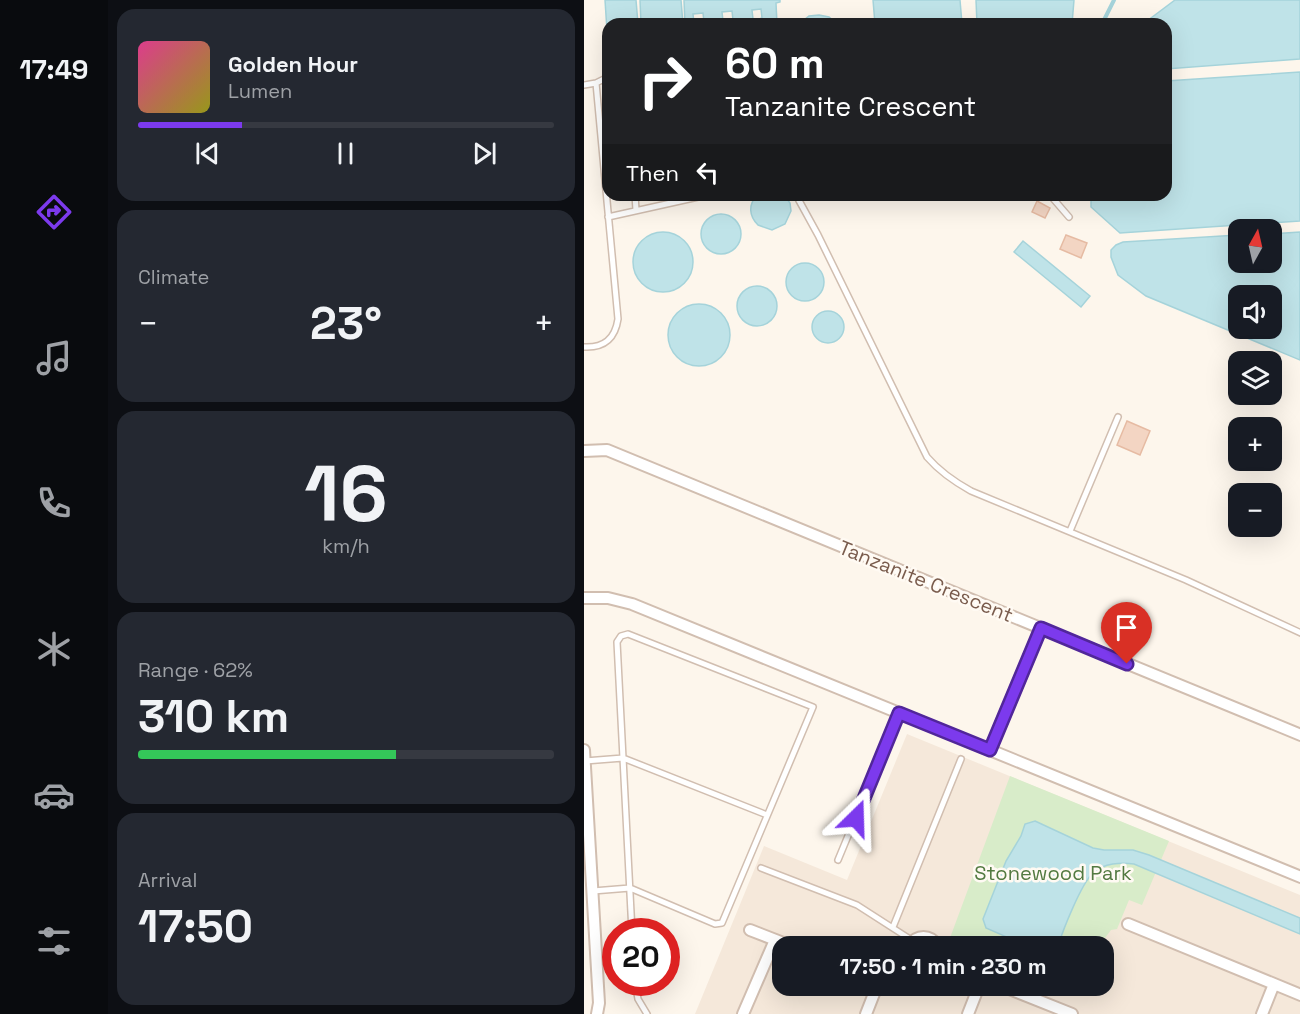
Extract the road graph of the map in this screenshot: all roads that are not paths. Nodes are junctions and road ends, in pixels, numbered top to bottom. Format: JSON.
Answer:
{"nodes":[{"id":1,"x":602,"y":80,"type":"edge"},
{"id":2,"x":596,"y":83,"type":"junction"},
{"id":3,"x":584,"y":85,"type":"edge"},
{"id":4,"x":602,"y":150,"type":"edge"},
{"id":5,"x":607,"y":201,"type":"edge"},
{"id":6,"x":635,"y":201,"type":"edge"},
{"id":7,"x":679,"y":201,"type":"edge"},
{"id":8,"x":799,"y":201,"type":"edge"},
{"id":9,"x":1055,"y":201,"type":"edge"},
{"id":10,"x":636,"y":210,"type":"junction"},
{"id":11,"x":608,"y":217,"type":"junction"},
{"id":12,"x":1069,"y":217,"type":"dead end"},
{"id":13,"x":584,"y":347,"type":"edge"},
{"id":14,"x":1118,"y":417,"type":"dead end"},
{"id":15,"x":584,"y":451,"type":"edge"},
{"id":16,"x":1070,"y":531,"type":"junction"},
{"id":17,"x":584,"y":598,"type":"edge"},
{"id":18,"x":1041,"y":628,"type":"junction"},
{"id":19,"x":1301,"y":633,"type":"edge"},
{"id":20,"x":899,"y":713,"type":"junction"},
{"id":21,"x":1301,"y":735,"type":"edge"},
{"id":22,"x":584,"y":750,"type":"edge"},
{"id":23,"x":990,"y":750,"type":"junction"},
{"id":24,"x":623,"y":758,"type":"junction"},
{"id":25,"x":961,"y":759,"type":"dead end"},
{"id":26,"x":585,"y":761,"type":"edge"},
{"id":27,"x":767,"y":815,"type":"junction"},
{"id":28,"x":838,"y":860,"type":"dead end"},
{"id":29,"x":761,"y":868,"type":"dead end"},
{"id":30,"x":1301,"y":877,"type":"edge"},
{"id":31,"x":630,"y":888,"type":"junction"},
{"id":32,"x":593,"y":891,"type":"junction"},
{"id":33,"x":631,"y":918,"type":"edge"},
{"id":34,"x":1128,"y":924,"type":"dead end"},
{"id":35,"x":893,"y":927,"type":"junction"},
{"id":36,"x":750,"y":930,"type":"dead end"},
{"id":37,"x":903,"y":936,"type":"edge"},
{"id":38,"x":772,"y":939,"type":"edge"},
{"id":39,"x":772,"y":945,"type":"edge"},
{"id":40,"x":1274,"y":984,"type":"junction"},
{"id":41,"x":1301,"y":995,"type":"edge"},
{"id":42,"x":637,"y":996,"type":"edge"},
{"id":43,"x":873,"y":996,"type":"edge"},
{"id":44,"x":975,"y":996,"type":"edge"},
{"id":45,"x":1027,"y":996,"type":"edge"},
{"id":46,"x":597,"y":1014,"type":"edge"},
{"id":47,"x":647,"y":1014,"type":"edge"},
{"id":48,"x":743,"y":1014,"type":"edge"},
{"id":49,"x":866,"y":1014,"type":"edge"},
{"id":50,"x":968,"y":1014,"type":"edge"},
{"id":51,"x":1072,"y":1014,"type":"edge"},
{"id":52,"x":1262,"y":1014,"type":"edge"}],
"edges":[{"from":1,"to":2,"type":"lane"},
{"from":2,"to":3,"type":"lane"},
{"from":2,"to":4,"type":"lane"},
{"from":5,"to":11,"type":"lane"},
{"from":6,"to":10,"type":"lane"},
{"from":7,"to":10,"type":"lane"},
{"from":8,"to":16,"type":"lane"},
{"from":9,"to":12,"type":"lane"},
{"from":10,"to":11,"type":"lane"},
{"from":11,"to":13,"type":"lane"},
{"from":14,"to":16,"type":"lane"},
{"from":15,"to":18,"type":"street","name":"Tanzanite Crescent"},
{"from":16,"to":19,"type":"lane"},
{"from":17,"to":20,"type":"street"},
{"from":18,"to":21,"type":"street","name":"Tanzanite Crescent"},
{"from":18,"to":23,"type":"street"},
{"from":20,"to":23,"type":"street"},
{"from":20,"to":28,"type":"lane"},
{"from":22,"to":26,"type":"street"},
{"from":23,"to":30,"type":"street"},
{"from":24,"to":26,"type":"lane"},
{"from":24,"to":27,"type":"lane"},
{"from":24,"to":27,"type":"lane"},
{"from":24,"to":31,"type":"lane"},
{"from":25,"to":35,"type":"lane"},
{"from":26,"to":32,"type":"street"},
{"from":27,"to":31,"type":"lane"},
{"from":29,"to":35,"type":"lane"},
{"from":31,"to":32,"type":"lane"},
{"from":31,"to":33,"type":"lane"},
{"from":32,"to":46,"type":"street"},
{"from":34,"to":40,"type":"street"},
{"from":35,"to":37,"type":"lane"},
{"from":36,"to":38,"type":"street"},
{"from":39,"to":48,"type":"street"},
{"from":40,"to":41,"type":"street"},
{"from":40,"to":52,"type":"street"},
{"from":42,"to":47,"type":"lane"},
{"from":43,"to":49,"type":"street"},
{"from":44,"to":50,"type":"street"},
{"from":45,"to":51,"type":"street"}]}
